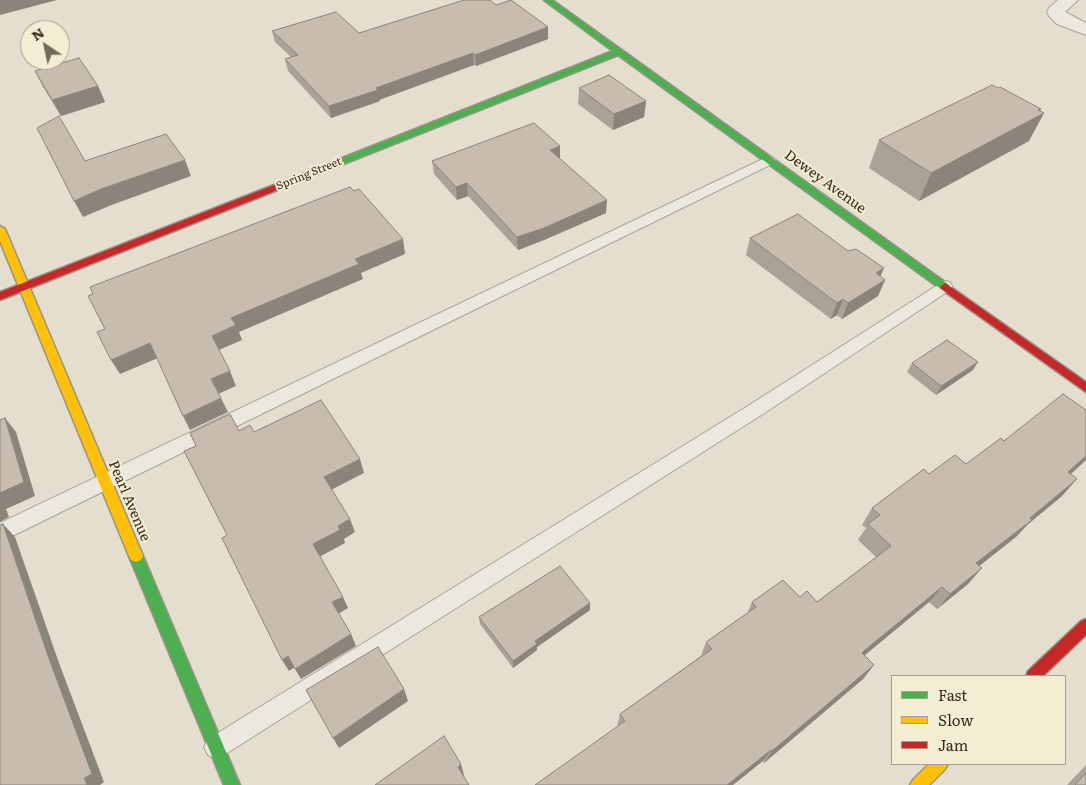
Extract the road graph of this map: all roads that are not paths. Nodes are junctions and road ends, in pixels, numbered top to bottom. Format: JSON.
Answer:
{"nodes":[{"id":1,"x":547,"y":0,"type":"edge"},
{"id":2,"x":1069,"y":0,"type":"edge"},
{"id":3,"x":1086,"y":30,"type":"edge"},
{"id":4,"x":618,"y":52,"type":"junction"},
{"id":5,"x":769,"y":160,"type":"junction"},
{"id":6,"x":0,"y":229,"type":"edge"},
{"id":7,"x":23,"y":286,"type":"junction"},
{"id":8,"x":944,"y":286,"type":"junction"},
{"id":9,"x":0,"y":296,"type":"edge"},
{"id":10,"x":1086,"y":388,"type":"edge"},
{"id":11,"x":105,"y":483,"type":"junction"},
{"id":12,"x":0,"y":533,"type":"edge"},
{"id":13,"x":1086,"y":626,"type":"edge"},
{"id":14,"x":1034,"y":675,"type":"edge"},
{"id":15,"x":216,"y":747,"type":"junction"},
{"id":16,"x":939,"y":765,"type":"edge"},
{"id":17,"x":232,"y":785,"type":"edge"},
{"id":18,"x":918,"y":785,"type":"edge"}],
"edges":[{"from":1,"to":4,"type":"street","name":"Dewey Avenue"},
{"from":2,"to":3,"type":"street"},
{"from":4,"to":5,"type":"street","name":"Dewey Avenue"},
{"from":4,"to":7,"type":"street","name":"Spring Street"},
{"from":5,"to":8,"type":"street","name":"Dewey Avenue"},
{"from":5,"to":11,"type":"lane"},
{"from":6,"to":7,"type":"street","name":"Pearl Avenue"},
{"from":7,"to":9,"type":"street","name":"Spring Street"},
{"from":7,"to":11,"type":"street","name":"Pearl Avenue"},
{"from":8,"to":10,"type":"street","name":"Dewey Avenue"},
{"from":8,"to":15,"type":"lane"},
{"from":11,"to":12,"type":"lane"},
{"from":11,"to":15,"type":"street","name":"Pearl Avenue"},
{"from":13,"to":14,"type":"street"},
{"from":15,"to":17,"type":"street","name":"Pearl Avenue"},
{"from":16,"to":18,"type":"street"}]}
